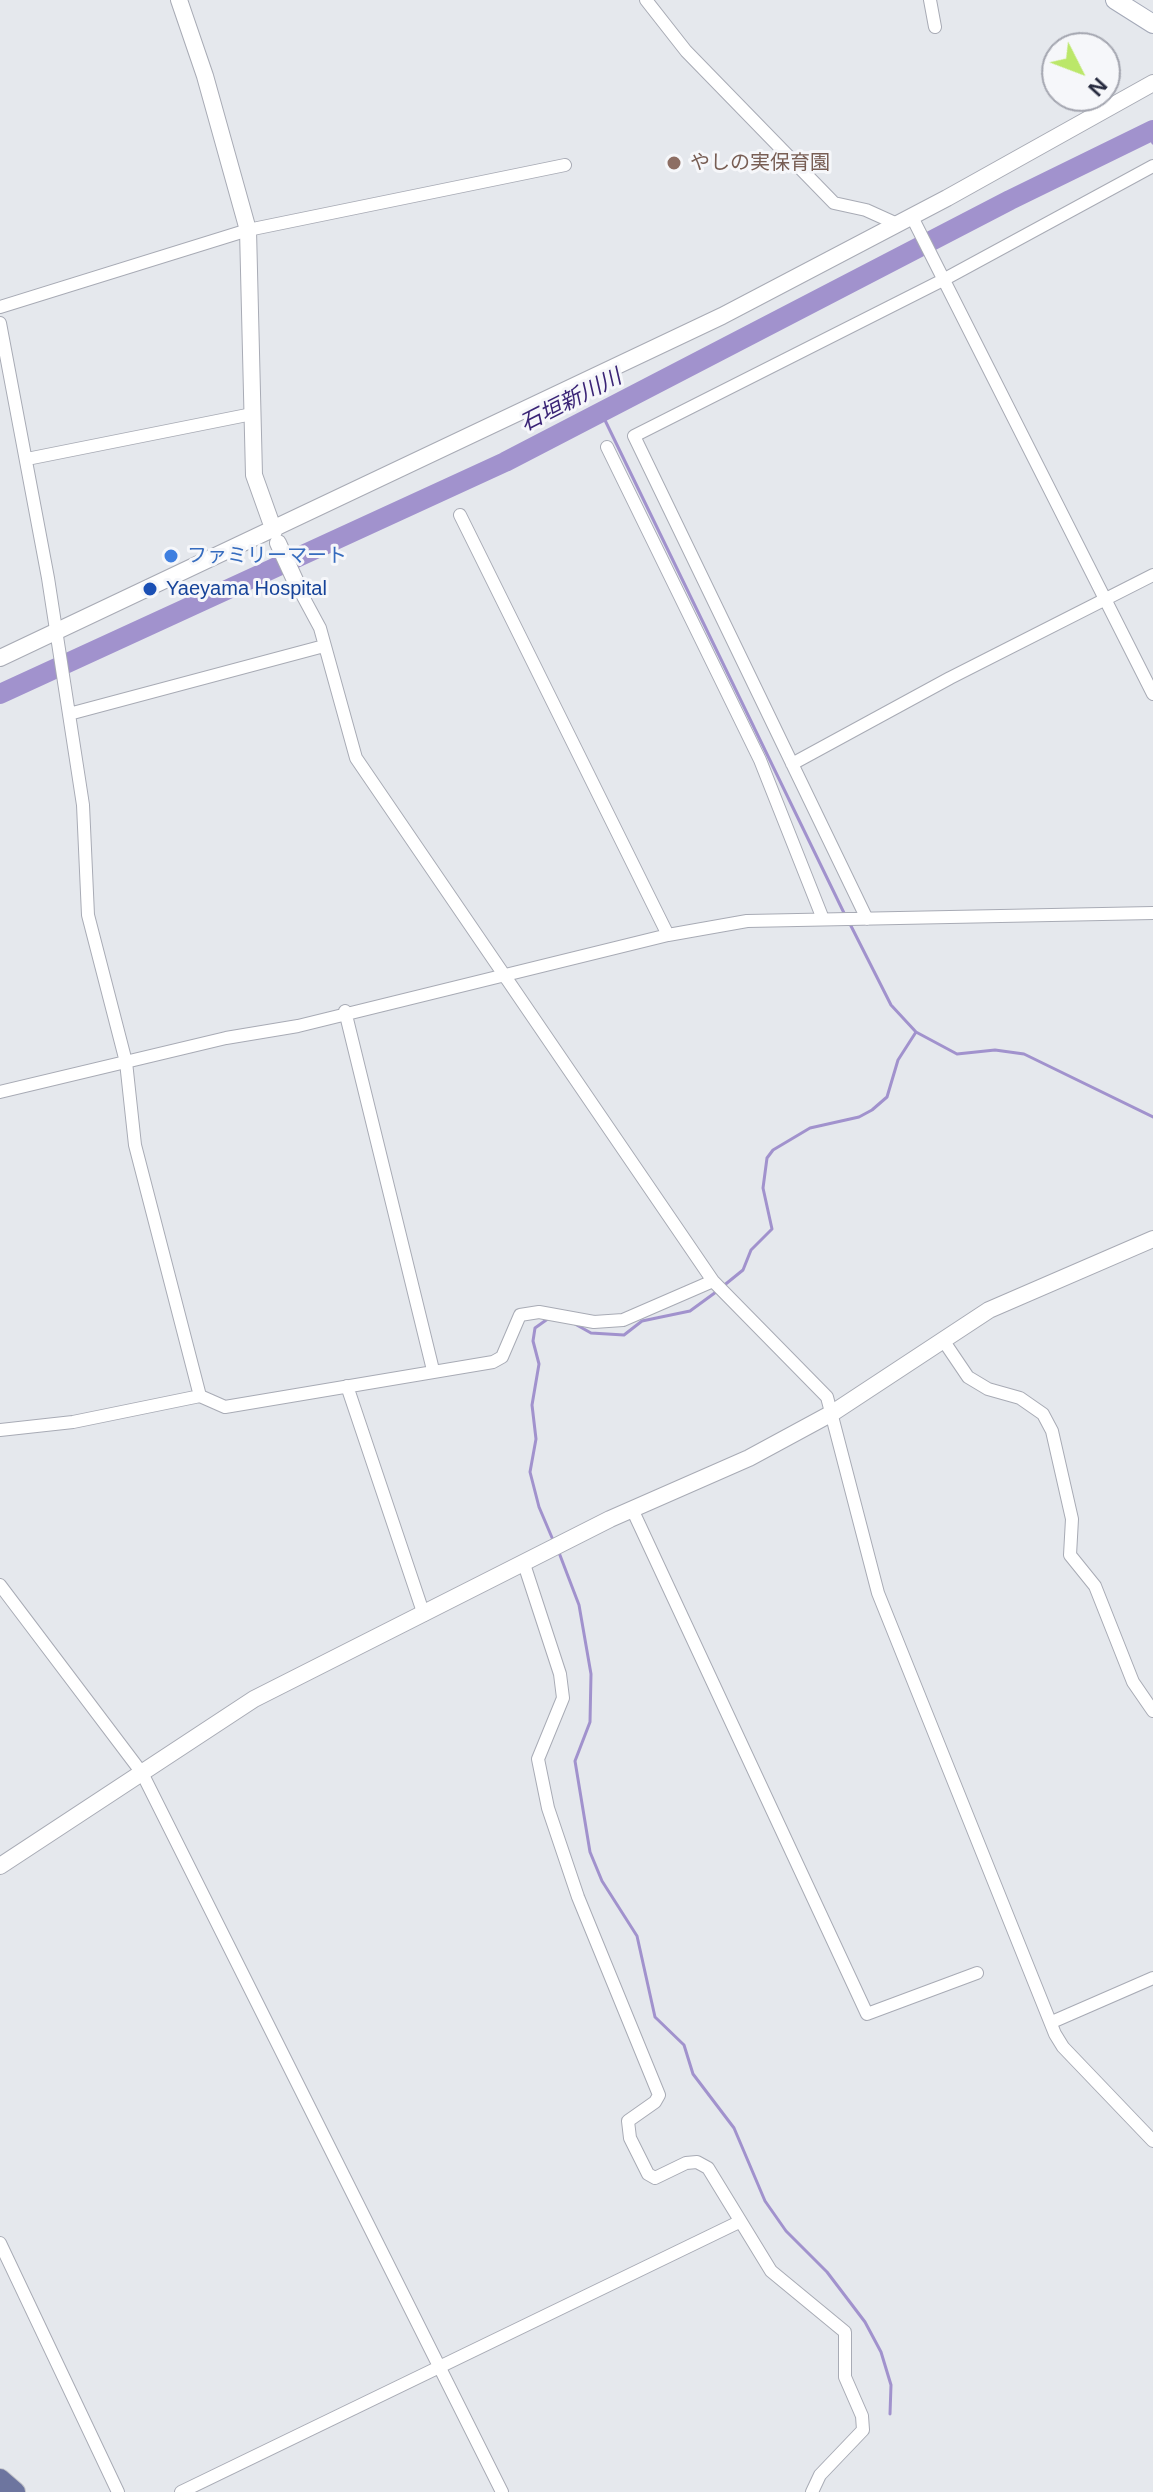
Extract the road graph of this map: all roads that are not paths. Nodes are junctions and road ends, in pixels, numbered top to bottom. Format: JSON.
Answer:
{"nodes":[{"id":1,"x":179,"y":0,"type":"edge"},
{"id":2,"x":646,"y":0,"type":"edge"},
{"id":3,"x":930,"y":0,"type":"edge"},
{"id":4,"x":1125,"y":3,"type":"edge"},
{"id":5,"x":1153,"y":24,"type":"edge"},
{"id":6,"x":935,"y":27,"type":"dead end"},
{"id":7,"x":1153,"y":83,"type":"edge"},
{"id":8,"x":565,"y":165,"type":"dead end"},
{"id":9,"x":1153,"y":166,"type":"edge"},
{"id":10,"x":909,"y":224,"type":"junction"},
{"id":11,"x":248,"y":230,"type":"junction"},
{"id":12,"x":940,"y":274,"type":"junction"},
{"id":13,"x":0,"y":307,"type":"edge"},
{"id":14,"x":0,"y":323,"type":"edge"},
{"id":15,"x":252,"y":414,"type":"junction"},
{"id":16,"x":607,"y":447,"type":"dead end"},
{"id":17,"x":27,"y":459,"type":"junction"},
{"id":18,"x":460,"y":515,"type":"dead end"},
{"id":19,"x":276,"y":537,"type":"junction"},
{"id":20,"x":1153,"y":575,"type":"edge"},
{"id":21,"x":299,"y":589,"type":"joint"},
{"id":22,"x":1105,"y":600,"type":"junction"},
{"id":23,"x":57,"y":639,"type":"junction"},
{"id":24,"x":324,"y":646,"type":"junction"},
{"id":25,"x":0,"y":658,"type":"edge"},
{"id":26,"x":1153,"y":694,"type":"edge"},
{"id":27,"x":69,"y":714,"type":"junction"},
{"id":28,"x":792,"y":764,"type":"junction"},
{"id":29,"x":1153,"y":913,"type":"edge"},
{"id":30,"x":823,"y":919,"type":"junction"},
{"id":31,"x":867,"y":919,"type":"junction"},
{"id":32,"x":668,"y":935,"type":"junction"},
{"id":33,"x":503,"y":974,"type":"junction"},
{"id":34,"x":345,"y":1011,"type":"junction"},
{"id":35,"x":126,"y":1062,"type":"junction"},
{"id":36,"x":0,"y":1092,"type":"edge"},
{"id":37,"x":1153,"y":1239,"type":"edge"},
{"id":38,"x":713,"y":1281,"type":"junction"},
{"id":39,"x":943,"y":1340,"type":"junction"},
{"id":40,"x":433,"y":1370,"type":"junction"},
{"id":41,"x":347,"y":1386,"type":"junction"},
{"id":42,"x":200,"y":1396,"type":"junction"},
{"id":43,"x":834,"y":1412,"type":"junction"},
{"id":44,"x":0,"y":1430,"type":"edge"},
{"id":45,"x":632,"y":1509,"type":"junction"},
{"id":46,"x":524,"y":1564,"type":"junction"},
{"id":47,"x":0,"y":1585,"type":"edge"},
{"id":48,"x":424,"y":1615,"type":"junction"},
{"id":49,"x":1153,"y":1711,"type":"edge"},
{"id":50,"x":142,"y":1773,"type":"junction"},
{"id":51,"x":0,"y":1866,"type":"edge"},
{"id":52,"x":977,"y":1973,"type":"dead end"},
{"id":53,"x":1153,"y":1978,"type":"edge"},
{"id":54,"x":1052,"y":2022,"type":"junction"},
{"id":55,"x":1153,"y":2141,"type":"edge"},
{"id":56,"x":739,"y":2222,"type":"junction"},
{"id":57,"x":0,"y":2243,"type":"edge"},
{"id":58,"x":439,"y":2367,"type":"junction"},
{"id":59,"x":0,"y":2479,"type":"edge"},
{"id":60,"x":15,"y":2492,"type":"edge"},
{"id":61,"x":118,"y":2492,"type":"edge"},
{"id":62,"x":181,"y":2492,"type":"edge"},
{"id":63,"x":502,"y":2492,"type":"edge"},
{"id":64,"x":812,"y":2492,"type":"edge"}],
"edges":[{"from":1,"to":11,"type":"street"},
{"from":2,"to":10,"type":"street"},
{"from":3,"to":6,"type":"street"},
{"from":4,"to":5,"type":"main road"},
{"from":7,"to":10,"type":"street"},
{"from":8,"to":11,"type":"street"},
{"from":9,"to":12,"type":"street"},
{"from":10,"to":12,"type":"street"},
{"from":10,"to":19,"type":"street"},
{"from":11,"to":13,"type":"street"},
{"from":11,"to":15,"type":"street"},
{"from":12,"to":22,"type":"street"},
{"from":12,"to":28,"type":"street"},
{"from":14,"to":17,"type":"street"},
{"from":15,"to":17,"type":"street"},
{"from":15,"to":19,"type":"street"},
{"from":16,"to":30,"type":"street"},
{"from":17,"to":23,"type":"street"},
{"from":18,"to":32,"type":"street"},
{"from":19,"to":21,"type":"street"},
{"from":19,"to":23,"type":"street"},
{"from":20,"to":22,"type":"street"},
{"from":21,"to":24,"type":"street"},
{"from":22,"to":26,"type":"street"},
{"from":22,"to":28,"type":"street"},
{"from":23,"to":25,"type":"street"},
{"from":23,"to":27,"type":"street"},
{"from":24,"to":27,"type":"street"},
{"from":24,"to":33,"type":"street"},
{"from":27,"to":35,"type":"street"},
{"from":28,"to":31,"type":"street"},
{"from":29,"to":31,"type":"street"},
{"from":30,"to":31,"type":"street"},
{"from":30,"to":32,"type":"street"},
{"from":32,"to":33,"type":"street"},
{"from":33,"to":34,"type":"street"},
{"from":33,"to":38,"type":"street"},
{"from":34,"to":35,"type":"street"},
{"from":34,"to":40,"type":"street"},
{"from":35,"to":36,"type":"street"},
{"from":35,"to":42,"type":"street"},
{"from":37,"to":39,"type":"street"},
{"from":38,"to":40,"type":"street"},
{"from":38,"to":43,"type":"street"},
{"from":39,"to":43,"type":"street"},
{"from":39,"to":49,"type":"street"},
{"from":40,"to":41,"type":"street"},
{"from":41,"to":42,"type":"street"},
{"from":41,"to":48,"type":"street"},
{"from":42,"to":44,"type":"street"},
{"from":43,"to":45,"type":"street"},
{"from":43,"to":54,"type":"street"},
{"from":45,"to":46,"type":"street"},
{"from":45,"to":52,"type":"street"},
{"from":46,"to":48,"type":"street"},
{"from":46,"to":56,"type":"street"},
{"from":47,"to":50,"type":"street"},
{"from":48,"to":50,"type":"street"},
{"from":50,"to":51,"type":"street"},
{"from":50,"to":58,"type":"street"},
{"from":53,"to":54,"type":"street"},
{"from":54,"to":55,"type":"street"},
{"from":56,"to":58,"type":"street"},
{"from":56,"to":64,"type":"street"},
{"from":57,"to":61,"type":"street"},
{"from":58,"to":62,"type":"street"},
{"from":58,"to":63,"type":"street"},
{"from":59,"to":60,"type":"main road"}]}
